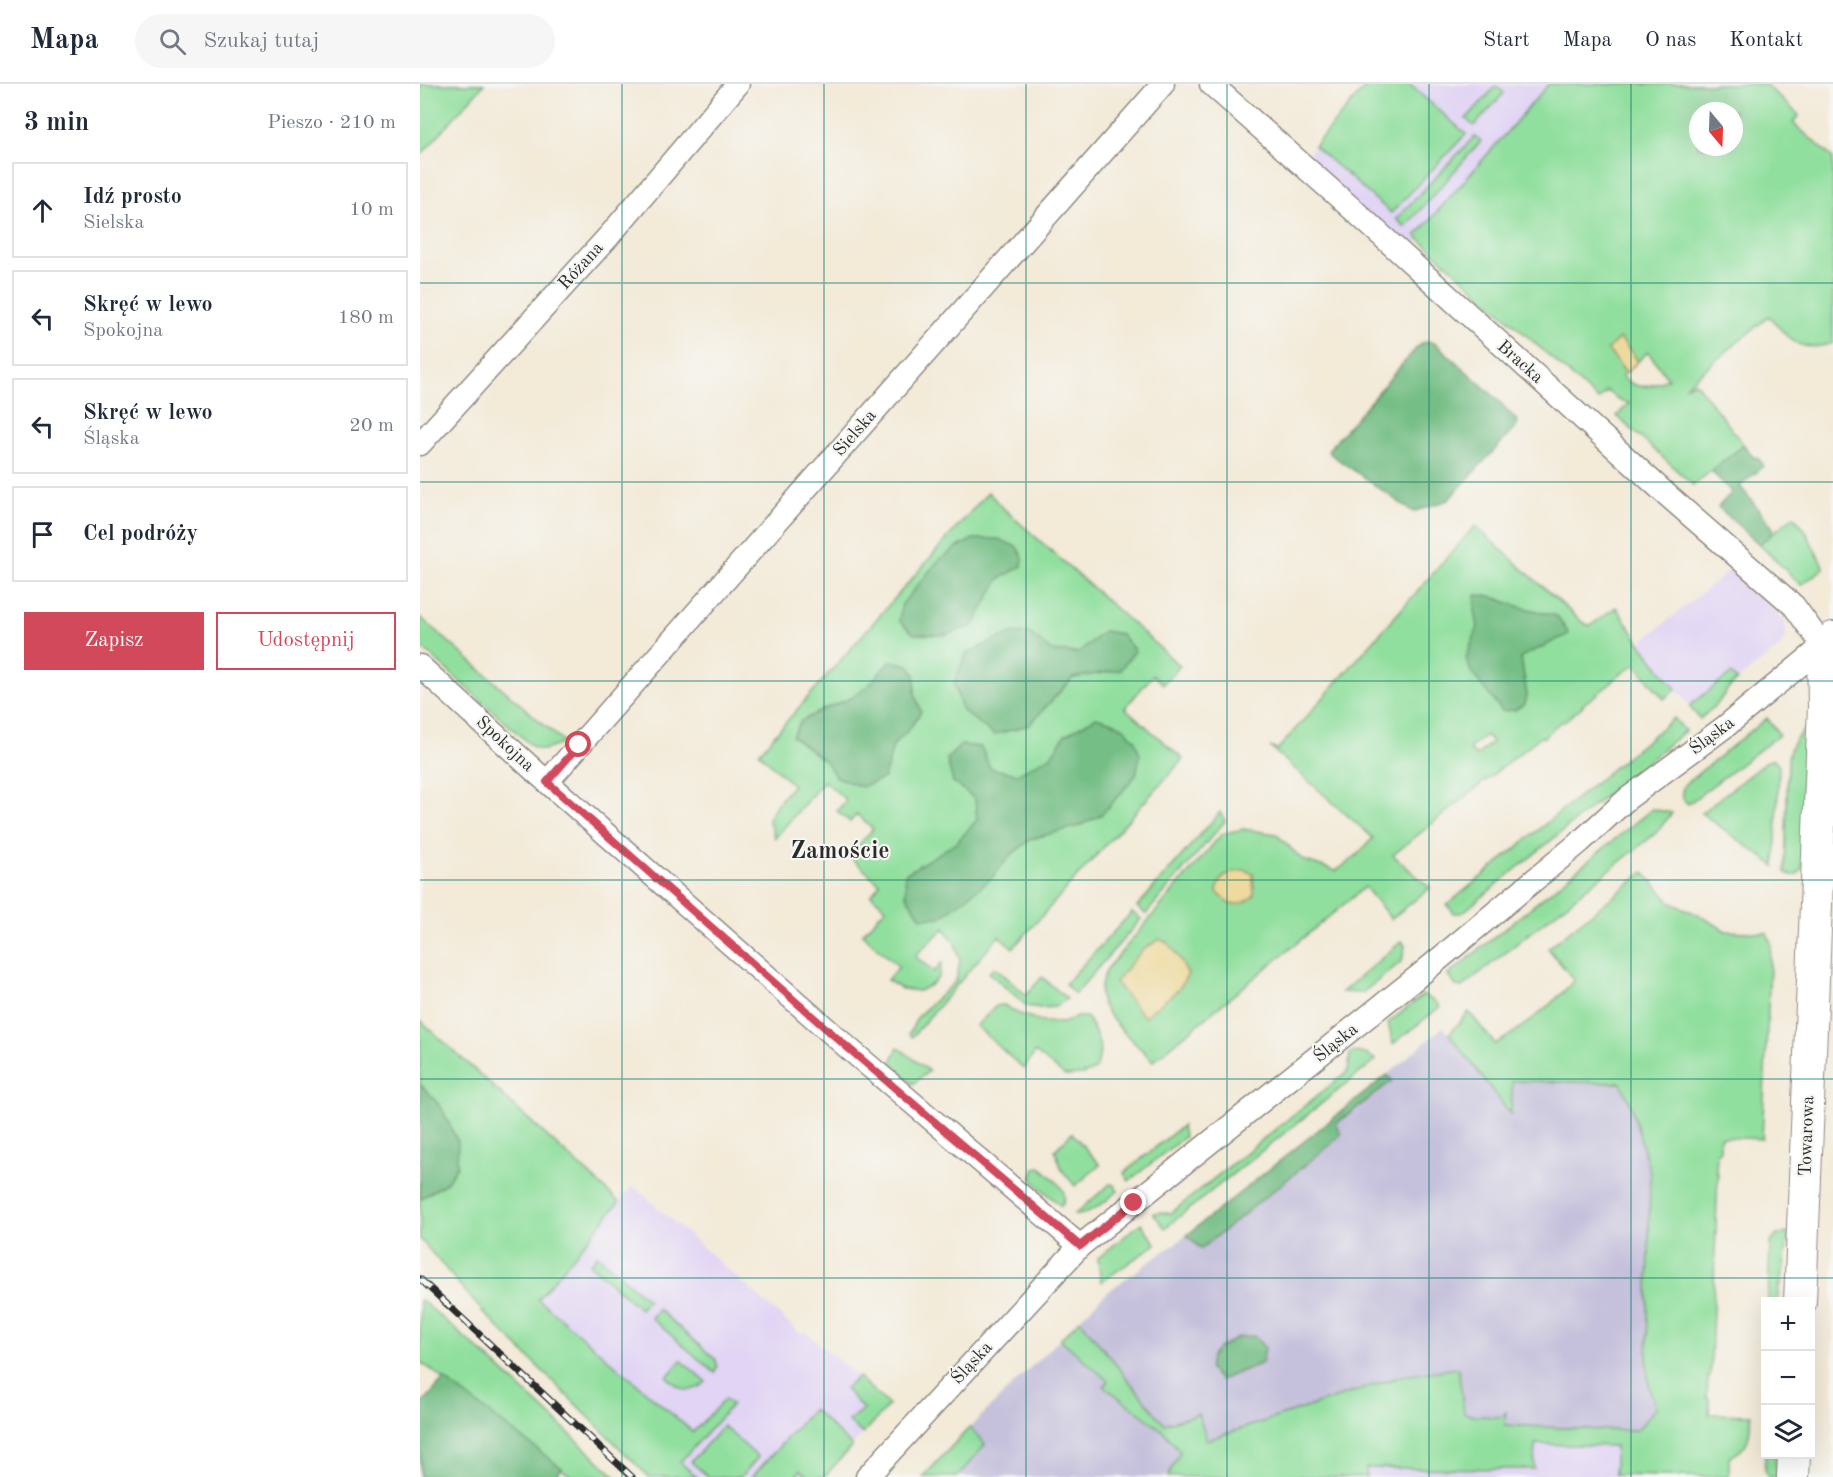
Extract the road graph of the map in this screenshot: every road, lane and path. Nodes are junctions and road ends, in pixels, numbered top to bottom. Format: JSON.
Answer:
{"nodes":[{"id":1,"x":738,"y":84,"type":"edge"},
{"id":2,"x":1163,"y":84,"type":"edge"},
{"id":3,"x":1211,"y":84,"type":"edge"},
{"id":4,"x":420,"y":444,"type":"edge"},
{"id":5,"x":1828,"y":642,"type":"edge"},
{"id":6,"x":420,"y":666,"type":"edge"},
{"id":7,"x":547,"y":782,"type":"junction"},
{"id":8,"x":1080,"y":1246,"type":"junction"},
{"id":9,"x":1800,"y":1297,"type":"edge"},
{"id":10,"x":1794,"y":1459,"type":"edge"},
{"id":11,"x":867,"y":1477,"type":"edge"},
{"id":12,"x":1793,"y":1477,"type":"edge"}],
"edges":[{"from":1,"to":4,"type":"street","name":"Różana"},
{"from":2,"to":7,"type":"street","name":"Sielska"},
{"from":3,"to":5,"type":"street","name":"Bracka"},
{"from":5,"to":8,"type":"street","name":"Śląska"},
{"from":5,"to":9,"type":"street","name":"Towarowa"},
{"from":6,"to":7,"type":"street","name":"Spokojna"},
{"from":7,"to":8,"type":"street","name":"Spokojna"},
{"from":8,"to":11,"type":"street","name":"Śląska"},
{"from":10,"to":12,"type":"street"}]}
